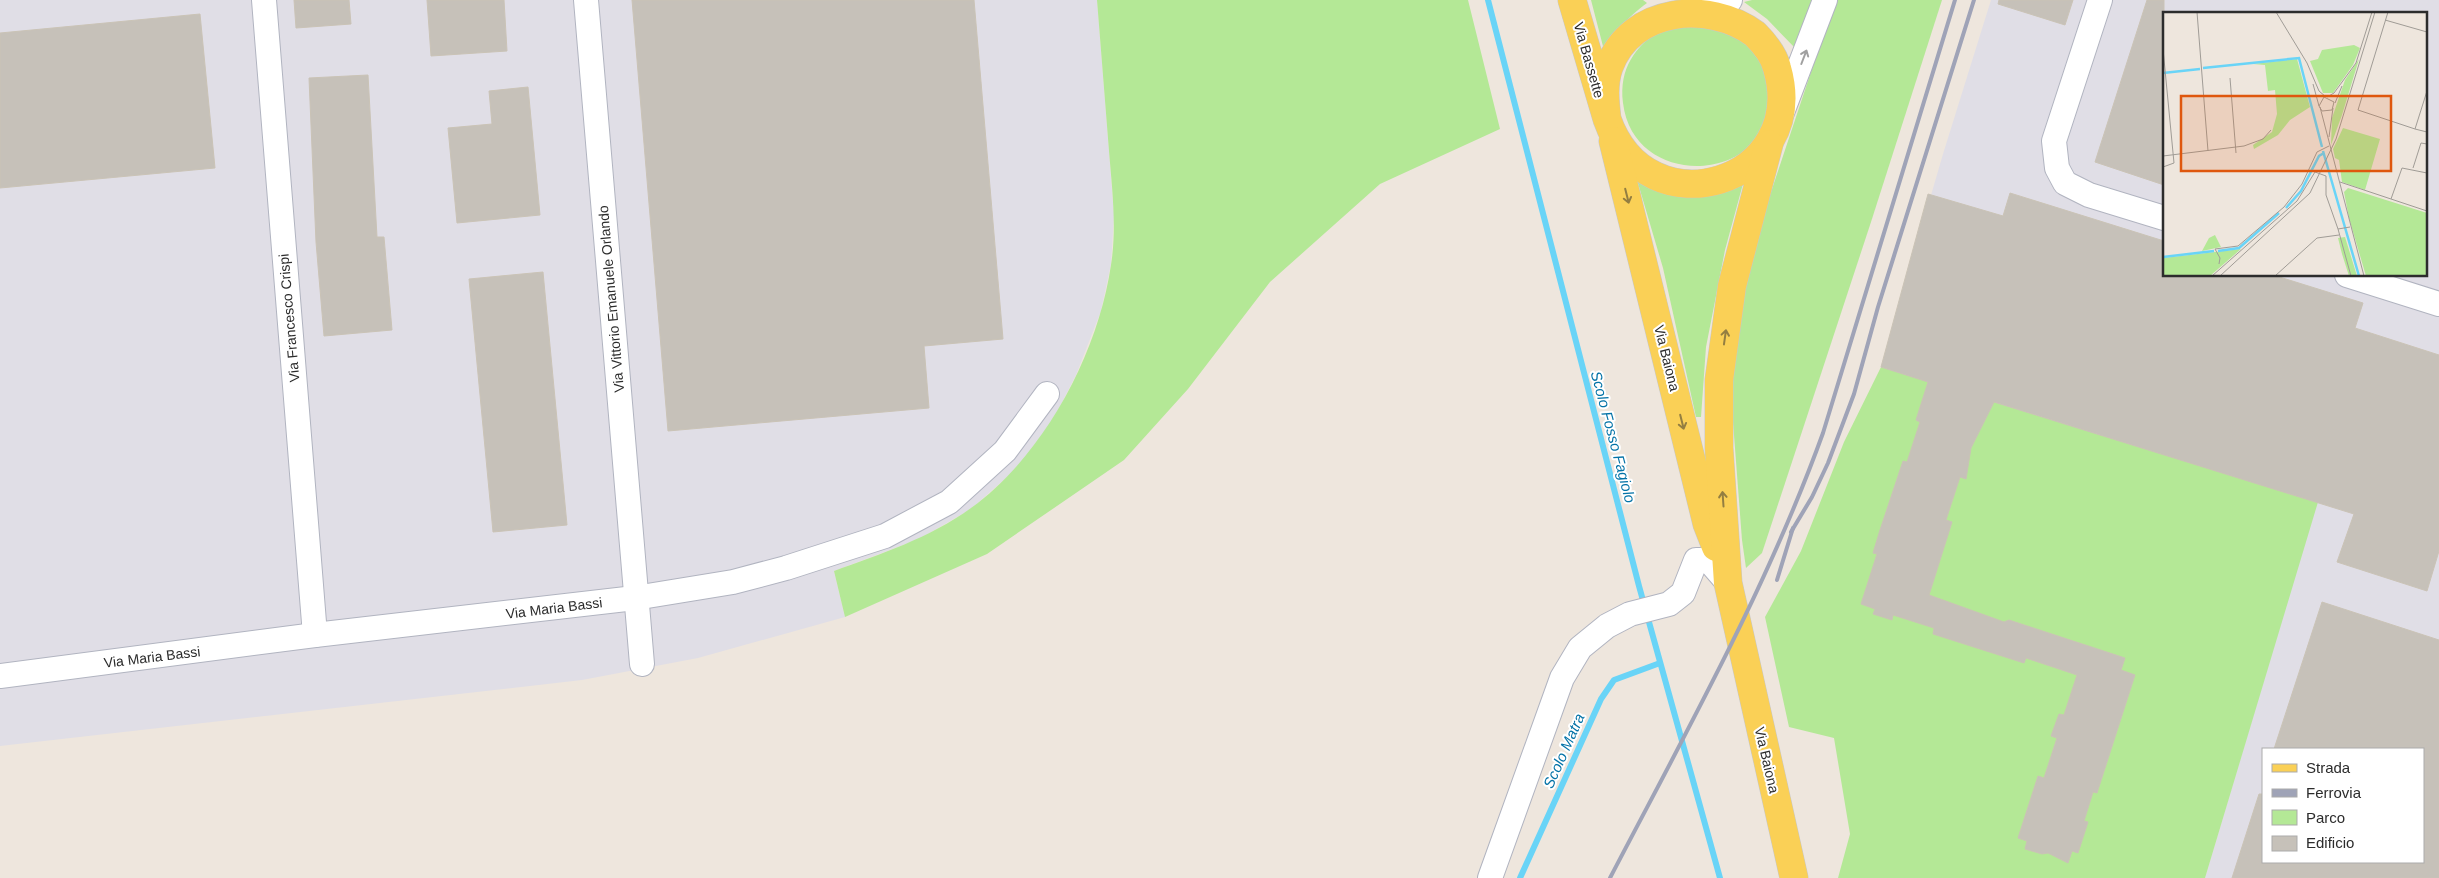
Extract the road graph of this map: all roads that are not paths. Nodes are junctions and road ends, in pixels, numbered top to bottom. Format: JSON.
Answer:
{"nodes":[{"id":1,"x":264,"y":0,"type":"edge"},
{"id":2,"x":586,"y":0,"type":"edge"},
{"id":3,"x":1572,"y":0,"type":"edge"},
{"id":4,"x":1730,"y":0,"type":"edge"},
{"id":5,"x":1825,"y":0,"type":"edge"},
{"id":6,"x":2100,"y":0,"type":"edge"},
{"id":7,"x":1685,"y":5,"type":"edge"},
{"id":8,"x":1780,"y":119,"type":"junction"},
{"id":9,"x":1609,"y":126,"type":"junction"},
{"id":10,"x":1769,"y":144,"type":"junction"},
{"id":11,"x":2163,"y":218,"type":"edge"},
{"id":12,"x":2350,"y":276,"type":"edge"},
{"id":13,"x":2439,"y":304,"type":"edge"},
{"id":14,"x":1047,"y":394,"type":"dead end"},
{"id":15,"x":1728,"y":583,"type":"junction"},
{"id":16,"x":635,"y":598,"type":"junction"},
{"id":17,"x":315,"y":635,"type":"junction"},
{"id":18,"x":642,"y":664,"type":"dead end"},
{"id":19,"x":0,"y":676,"type":"edge"},
{"id":20,"x":1490,"y":878,"type":"edge"},
{"id":21,"x":1794,"y":878,"type":"edge"}],
"edges":[{"from":1,"to":17,"type":"street","name":"Via Francesco Crispi"},
{"from":2,"to":16,"type":"street","name":"Via Vittorio Emanuele Orlando"},
{"from":3,"to":9,"type":"main road","name":"Via Bassette"},
{"from":4,"to":7,"type":"street"},
{"from":8,"to":5,"type":"street","one_way":true},
{"from":6,"to":11,"type":"street"},
{"from":7,"to":8,"type":"main road"},
{"from":7,"to":9,"type":"main road"},
{"from":8,"to":10,"type":"main road"},
{"from":9,"to":10,"type":"main road"},
{"from":9,"to":15,"type":"main road","name":"Via Baiona","one_way":true},
{"from":15,"to":10,"type":"main road","name":"Via Baiona","one_way":true},
{"from":12,"to":13,"type":"street"},
{"from":14,"to":16,"type":"street","name":"Via Maria Bassi"},
{"from":15,"to":20,"type":"street"},
{"from":15,"to":21,"type":"main road","name":"Via Baiona"},
{"from":16,"to":17,"type":"street","name":"Via Maria Bassi"},
{"from":16,"to":18,"type":"street","name":"Via Vittorio Emanuele Orlando"},
{"from":17,"to":19,"type":"street","name":"Via Maria Bassi"}]}
